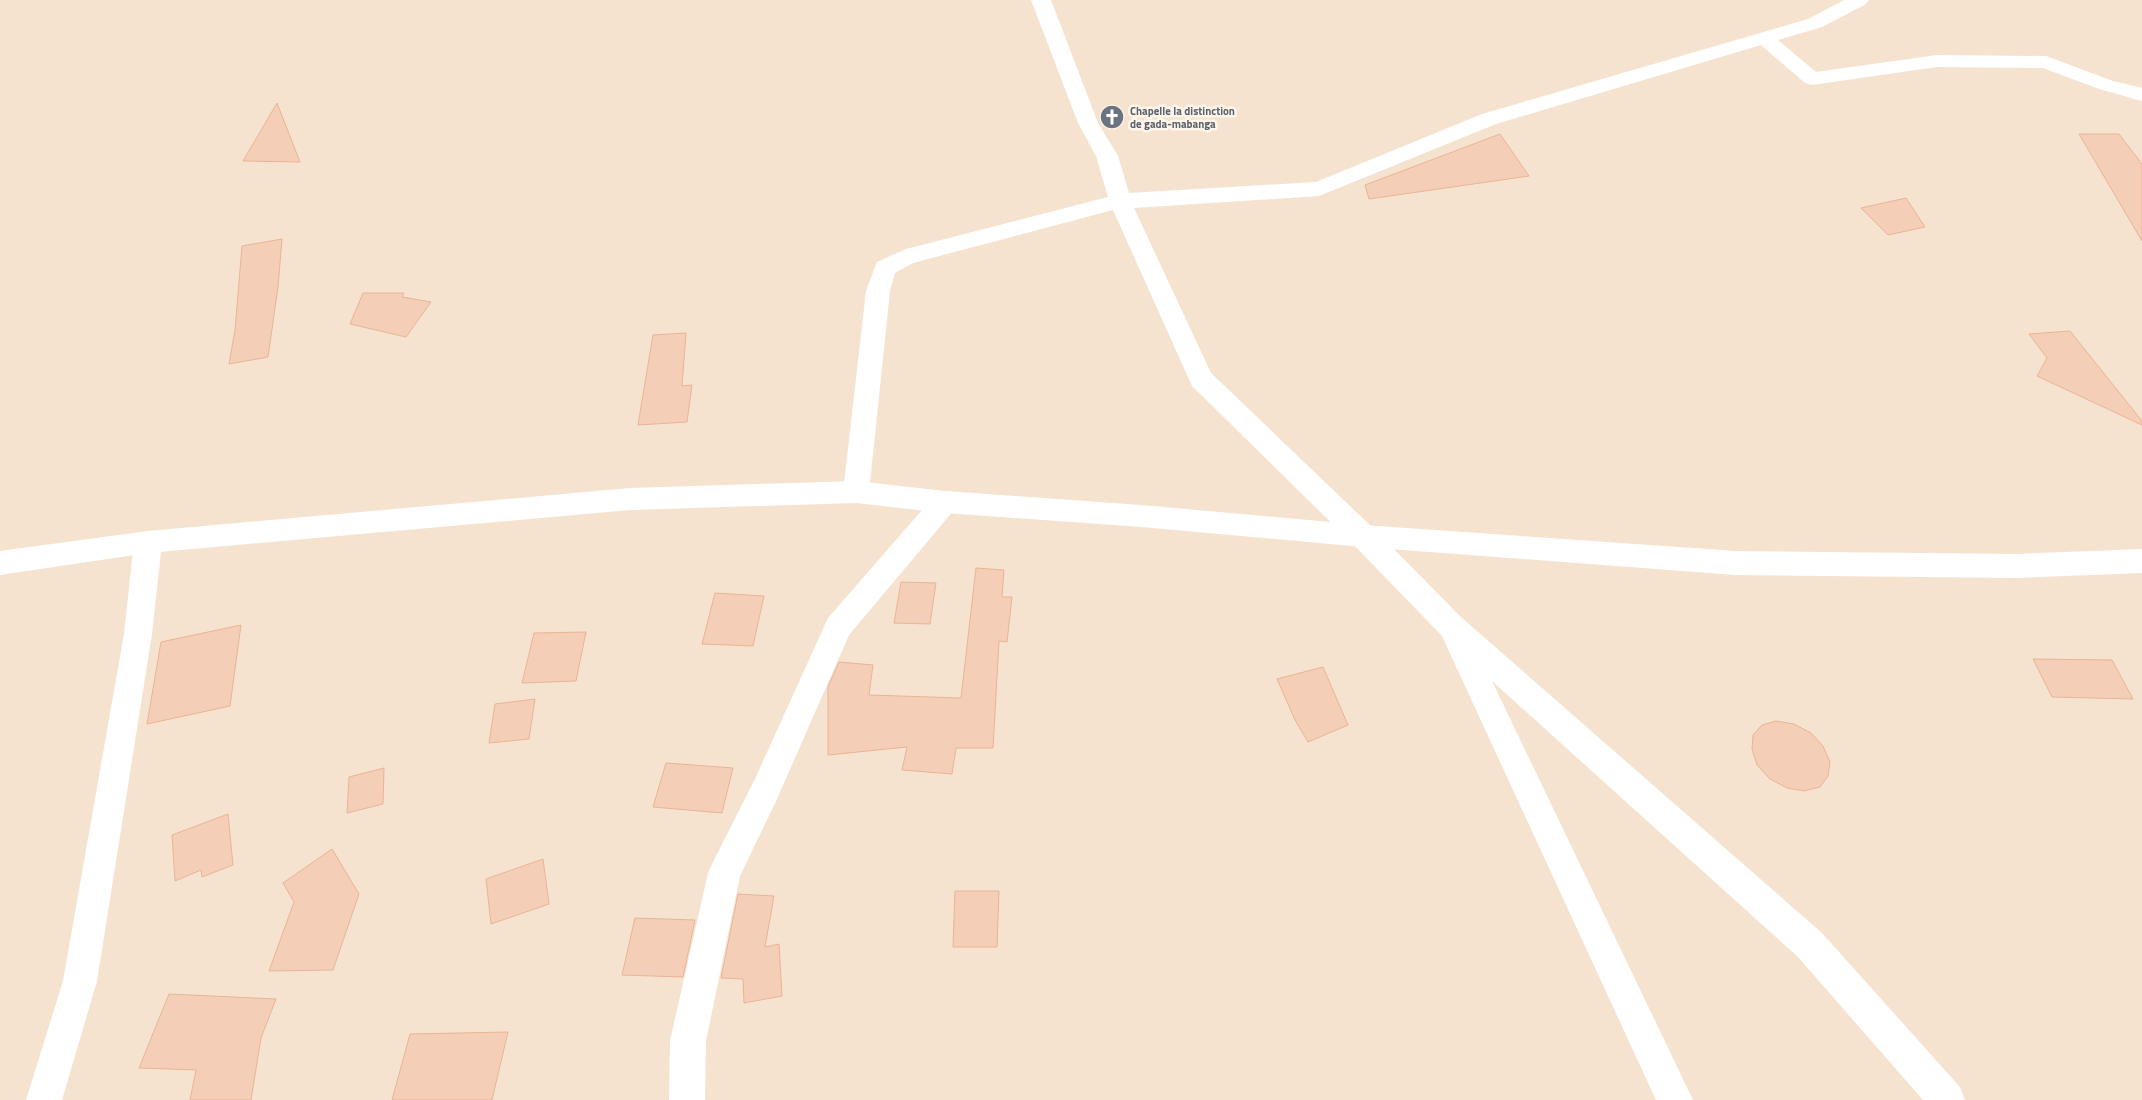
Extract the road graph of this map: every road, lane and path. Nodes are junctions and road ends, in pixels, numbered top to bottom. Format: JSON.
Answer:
{"nodes":[{"id":1,"x":1041,"y":0,"type":"edge"},
{"id":2,"x":1858,"y":0,"type":"edge"},
{"id":3,"x":1764,"y":38,"type":"junction"},
{"id":4,"x":2142,"y":95,"type":"edge"},
{"id":5,"x":1120,"y":201,"type":"junction"},
{"id":6,"x":856,"y":492,"type":"junction"},
{"id":7,"x":945,"y":502,"type":"junction"},
{"id":8,"x":1363,"y":536,"type":"junction"},
{"id":9,"x":148,"y":542,"type":"junction"},
{"id":10,"x":2142,"y":561,"type":"edge"},
{"id":11,"x":0,"y":563,"type":"edge"},
{"id":12,"x":1452,"y":626,"type":"junction"},
{"id":13,"x":44,"y":1100,"type":"edge"},
{"id":14,"x":687,"y":1100,"type":"edge"},
{"id":15,"x":1675,"y":1100,"type":"edge"},
{"id":16,"x":1947,"y":1100,"type":"edge"}],
"edges":[{"from":1,"to":5,"type":"street"},
{"from":2,"to":3,"type":"street"},
{"from":3,"to":4,"type":"street"},
{"from":3,"to":5,"type":"street"},
{"from":5,"to":6,"type":"street"},
{"from":5,"to":8,"type":"street"},
{"from":6,"to":7,"type":"street"},
{"from":6,"to":9,"type":"street"},
{"from":7,"to":8,"type":"street"},
{"from":7,"to":14,"type":"street"},
{"from":8,"to":10,"type":"street"},
{"from":8,"to":12,"type":"street"},
{"from":9,"to":11,"type":"street"},
{"from":9,"to":13,"type":"street"},
{"from":12,"to":15,"type":"street"},
{"from":12,"to":16,"type":"street"}]}
